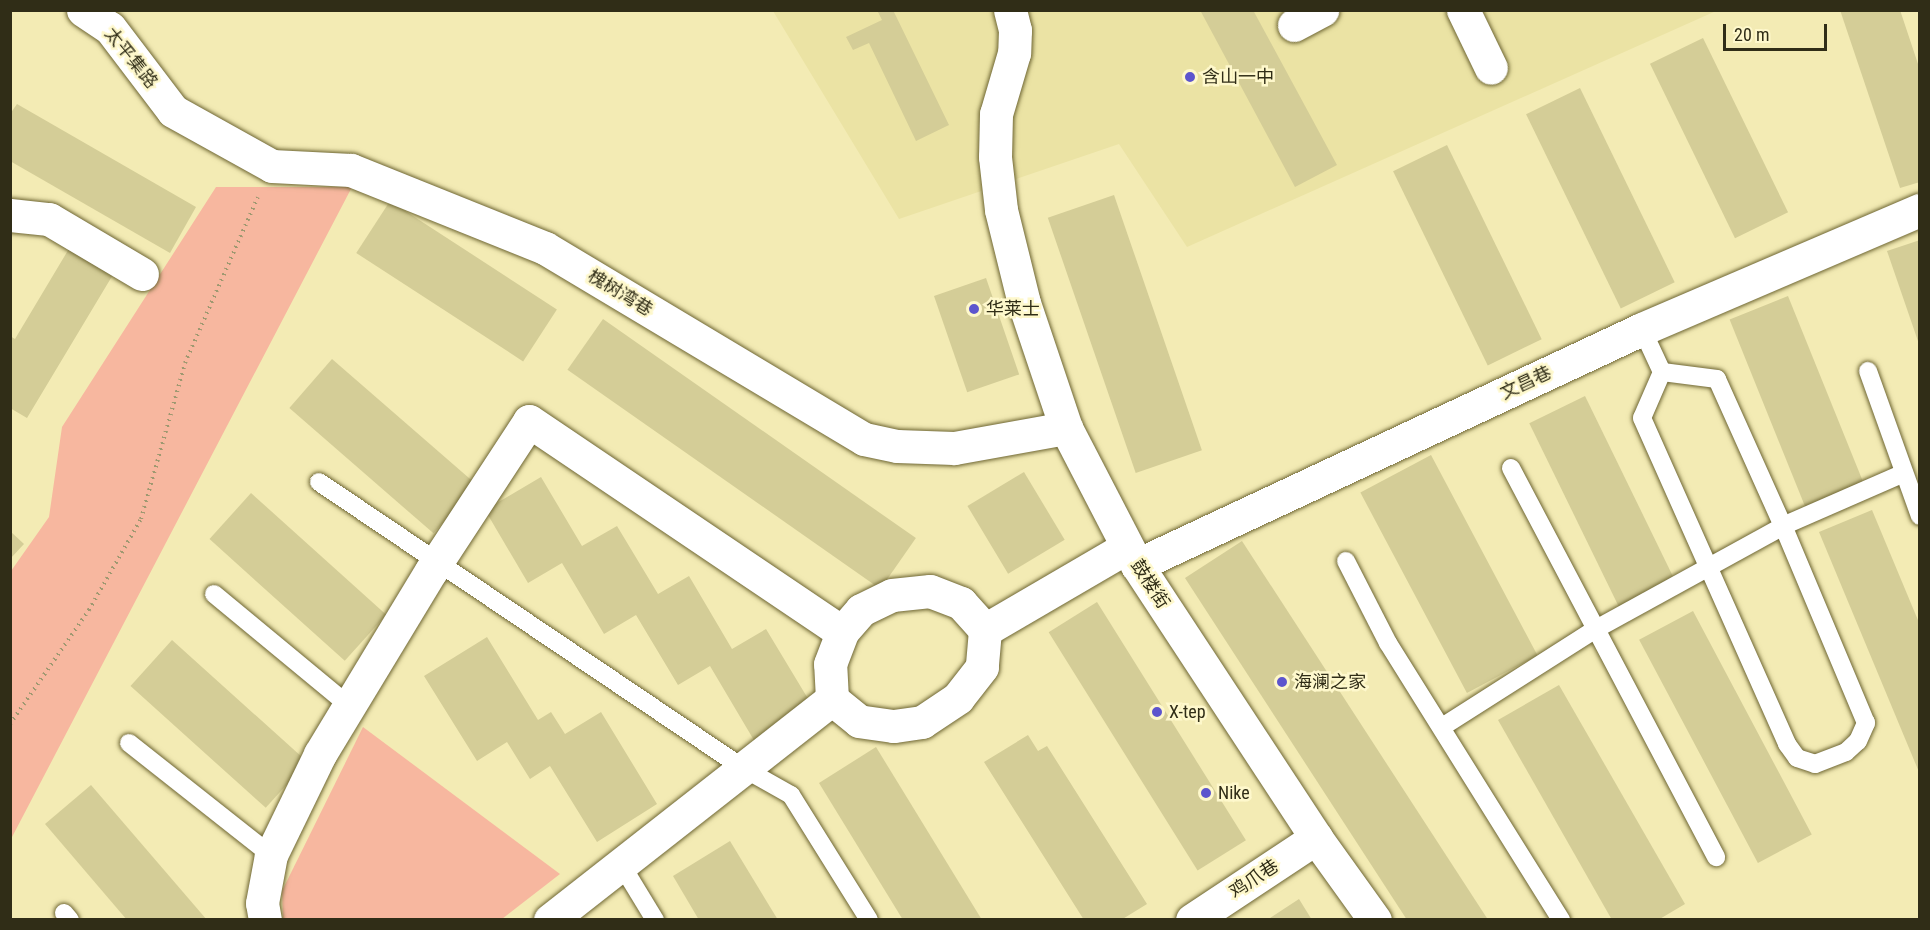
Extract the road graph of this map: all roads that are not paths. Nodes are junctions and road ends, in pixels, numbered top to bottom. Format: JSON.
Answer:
{"nodes":[{"id":1,"x":83,"y":10,"type":"edge"},
{"id":2,"x":1010,"y":10,"type":"edge"},
{"id":3,"x":1462,"y":10,"type":"edge"},
{"id":4,"x":1491,"y":68,"type":"dead end"},
{"id":5,"x":173,"y":111,"type":"joint"},
{"id":6,"x":1920,"y":210,"type":"edge"},
{"id":7,"x":10,"y":215,"type":"edge"},
{"id":8,"x":142,"y":274,"type":"dead end"},
{"id":9,"x":1642,"y":329,"type":"junction"},
{"id":10,"x":1868,"y":371,"type":"dead end"},
{"id":11,"x":1662,"y":372,"type":"junction"},
{"id":12,"x":1066,"y":428,"type":"junction"},
{"id":13,"x":1511,"y":468,"type":"dead end"},
{"id":14,"x":1902,"y":474,"type":"junction"},
{"id":15,"x":319,"y":482,"type":"dead end"},
{"id":16,"x":1920,"y":516,"type":"edge"},
{"id":17,"x":1783,"y":526,"type":"junction"},
{"id":18,"x":1132,"y":556,"type":"junction"},
{"id":19,"x":437,"y":561,"type":"junction"},
{"id":20,"x":1346,"y":561,"type":"dead end"},
{"id":21,"x":1707,"y":568,"type":"junction"},
{"id":22,"x":214,"y":594,"type":"dead end"},
{"id":23,"x":1596,"y":629,"type":"junction"},
{"id":24,"x":985,"y":630,"type":"junction"},
{"id":25,"x":842,"y":632,"type":"junction"},
{"id":26,"x":832,"y":699,"type":"junction"},
{"id":27,"x":348,"y":705,"type":"junction"},
{"id":28,"x":1442,"y":728,"type":"junction"},
{"id":29,"x":129,"y":743,"type":"dead end"},
{"id":30,"x":743,"y":768,"type":"junction"},
{"id":31,"x":1316,"y":838,"type":"junction"},
{"id":32,"x":271,"y":855,"type":"junction"},
{"id":33,"x":1716,"y":857,"type":"dead end"},
{"id":34,"x":621,"y":864,"type":"junction"},
{"id":35,"x":265,"y":920,"type":"edge"},
{"id":36,"x":550,"y":920,"type":"edge"},
{"id":37,"x":655,"y":920,"type":"edge"},
{"id":38,"x":869,"y":920,"type":"edge"},
{"id":39,"x":1192,"y":920,"type":"edge"},
{"id":40,"x":1375,"y":920,"type":"edge"},
{"id":41,"x":1561,"y":920,"type":"edge"}],
"edges":[{"from":1,"to":5,"type":"street","name":"太平集路"},
{"from":2,"to":12,"type":"street","name":"鼓楼街"},
{"from":3,"to":4,"type":"street"},
{"from":5,"to":12,"type":"street","name":"槐树湾巷"},
{"from":6,"to":9,"type":"street","name":"文昌巷"},
{"from":7,"to":8,"type":"street"},
{"from":9,"to":11,"type":"lane"},
{"from":9,"to":18,"type":"street","name":"文昌巷"},
{"from":10,"to":14,"type":"lane"},
{"from":11,"to":17,"type":"lane"},
{"from":11,"to":21,"type":"lane"},
{"from":12,"to":18,"type":"street","name":"鼓楼街"},
{"from":13,"to":23,"type":"lane"},
{"from":14,"to":16,"type":"lane"},
{"from":14,"to":17,"type":"lane"},
{"from":15,"to":19,"type":"lane"},
{"from":17,"to":21,"type":"lane"},
{"from":17,"to":21,"type":"lane"},
{"from":18,"to":24,"type":"street","name":"文昌巷"},
{"from":18,"to":31,"type":"street","name":"鼓楼街"},
{"from":19,"to":25,"type":"street"},
{"from":19,"to":27,"type":"street"},
{"from":19,"to":30,"type":"lane"},
{"from":20,"to":28,"type":"lane"},
{"from":21,"to":23,"type":"lane"},
{"from":22,"to":27,"type":"lane"},
{"from":23,"to":28,"type":"lane"},
{"from":23,"to":33,"type":"lane"},
{"from":24,"to":25,"type":"street"},
{"from":24,"to":26,"type":"street"},
{"from":25,"to":26,"type":"street"},
{"from":26,"to":30,"type":"street"},
{"from":27,"to":32,"type":"street"},
{"from":28,"to":41,"type":"lane"},
{"from":29,"to":32,"type":"lane"},
{"from":30,"to":34,"type":"street"},
{"from":30,"to":38,"type":"lane"},
{"from":31,"to":39,"type":"street","name":"鸡爪巷"},
{"from":31,"to":40,"type":"street","name":"鼓楼街"},
{"from":32,"to":35,"type":"street"},
{"from":34,"to":36,"type":"street"},
{"from":34,"to":37,"type":"lane"}]}
